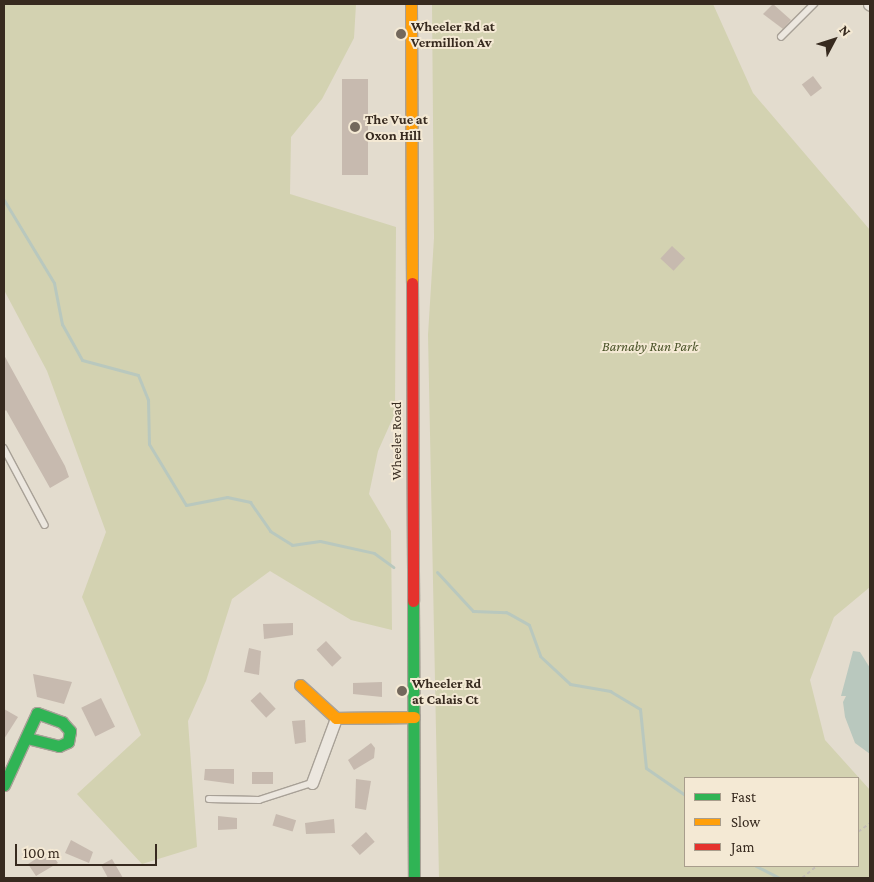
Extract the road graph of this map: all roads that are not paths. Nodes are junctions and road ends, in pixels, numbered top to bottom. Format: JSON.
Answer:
{"nodes":[{"id":1,"x":411,"y":4,"type":"edge"},
{"id":2,"x":814,"y":4,"type":"edge"},
{"id":3,"x":781,"y":37,"type":"dead end"},
{"id":4,"x":4,"y":448,"type":"edge"},
{"id":5,"x":45,"y":525,"type":"dead end"},
{"id":6,"x":300,"y":685,"type":"dead end"},
{"id":7,"x":414,"y":717,"type":"junction"},
{"id":8,"x":336,"y":718,"type":"junction"},
{"id":9,"x":26,"y":738,"type":"dead end"},
{"id":10,"x":312,"y":783,"type":"joint"},
{"id":11,"x":4,"y":784,"type":"edge"},
{"id":12,"x":209,"y":799,"type":"dead end"},
{"id":13,"x":414,"y":878,"type":"edge"}],
"edges":[{"from":1,"to":7,"type":"main road","name":"Wheeler Road"},
{"from":2,"to":3,"type":"lane"},
{"from":4,"to":5,"type":"lane"},
{"from":6,"to":8,"type":"main road"},
{"from":7,"to":8,"type":"main road"},
{"from":7,"to":13,"type":"main road","name":"Wheeler Road"},
{"from":8,"to":10,"type":"street"},
{"from":9,"to":11,"type":"main road"},
{"from":10,"to":12,"type":"lane"}]}
